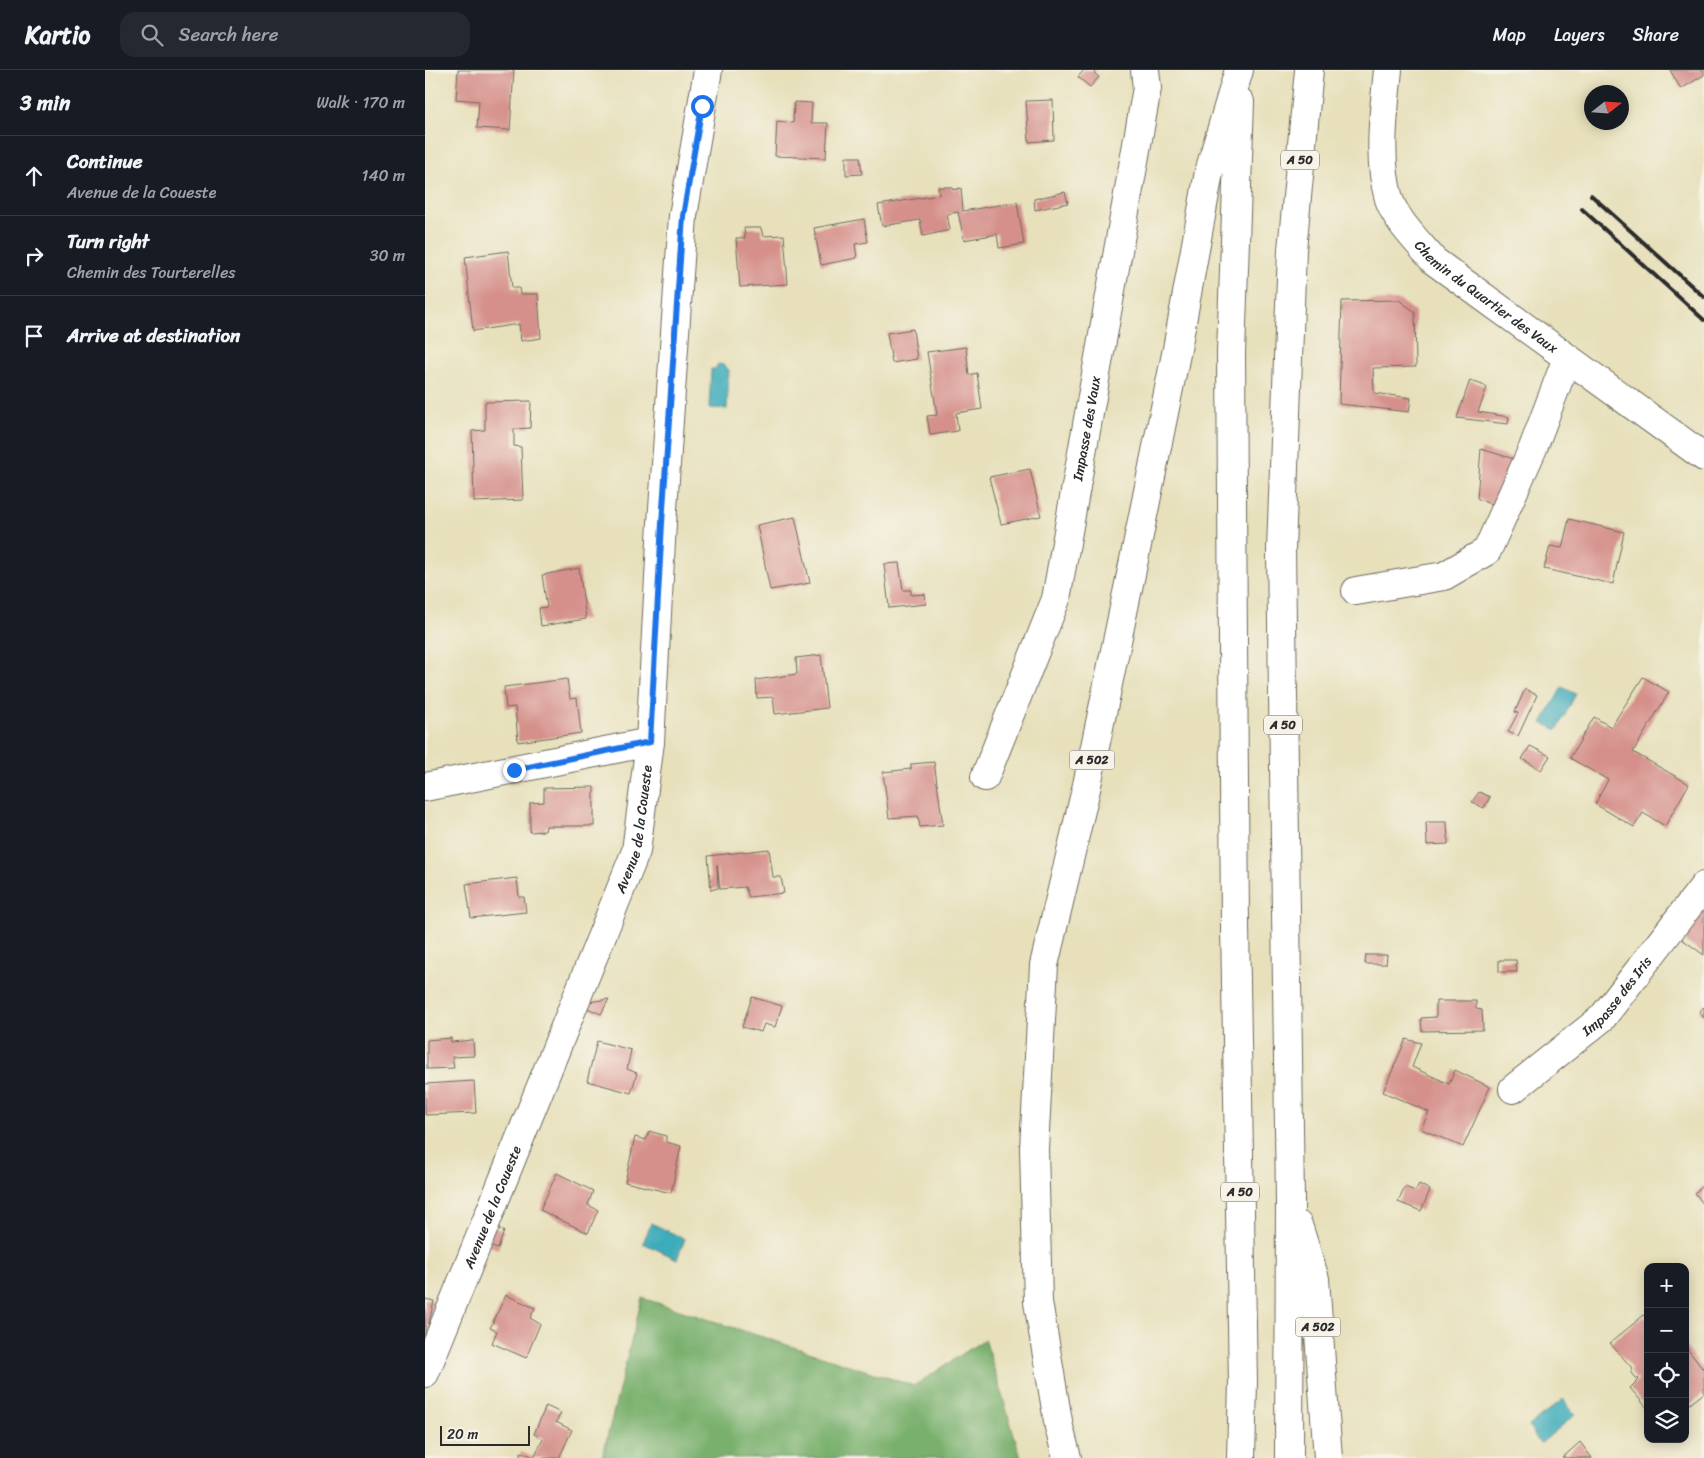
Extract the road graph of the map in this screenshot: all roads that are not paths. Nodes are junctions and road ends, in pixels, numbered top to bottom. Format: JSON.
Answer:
{"nodes":[{"id":1,"x":708,"y":70,"type":"edge"},
{"id":2,"x":1145,"y":70,"type":"edge"},
{"id":3,"x":1240,"y":70,"type":"edge"},
{"id":4,"x":1309,"y":70,"type":"edge"},
{"id":5,"x":1388,"y":70,"type":"edge"},
{"id":6,"x":1567,"y":358,"type":"junction"},
{"id":7,"x":1704,"y":457,"type":"edge"},
{"id":8,"x":1357,"y":591,"type":"dead end"},
{"id":9,"x":650,"y":742,"type":"junction"},
{"id":10,"x":985,"y":776,"type":"dead end"},
{"id":11,"x":425,"y":787,"type":"edge"},
{"id":12,"x":1704,"y":886,"type":"edge"},
{"id":13,"x":1513,"y":1089,"type":"dead end"},
{"id":14,"x":1290,"y":1200,"type":"junction"},
{"id":15,"x":425,"y":1373,"type":"edge"},
{"id":16,"x":1067,"y":1458,"type":"edge"},
{"id":17,"x":1241,"y":1458,"type":"edge"},
{"id":18,"x":1289,"y":1458,"type":"edge"},
{"id":19,"x":1328,"y":1458,"type":"edge"}],
"edges":[{"from":1,"to":9,"type":"main road","name":"Avenue de la Coueste"},
{"from":2,"to":10,"type":"main road","name":"Impasse des Vaux"},
{"from":3,"to":16,"type":"main road","number":"A 502"},
{"from":3,"to":17,"type":"main road","number":"A 50"},
{"from":4,"to":14,"type":"main road","number":"A 50"},
{"from":5,"to":6,"type":"main road","name":"Chemin du Quartier des Vaux"},
{"from":6,"to":7,"type":"main road","name":"Chemin du Quartier des Vaux"},
{"from":6,"to":8,"type":"main road"},
{"from":9,"to":11,"type":"main road"},
{"from":9,"to":15,"type":"main road","name":"Avenue de la Coueste"},
{"from":12,"to":13,"type":"main road","name":"Impasse des Iris"},
{"from":14,"to":18,"type":"main road","number":"A 50"},
{"from":14,"to":19,"type":"main road","number":"A 502"}]}
